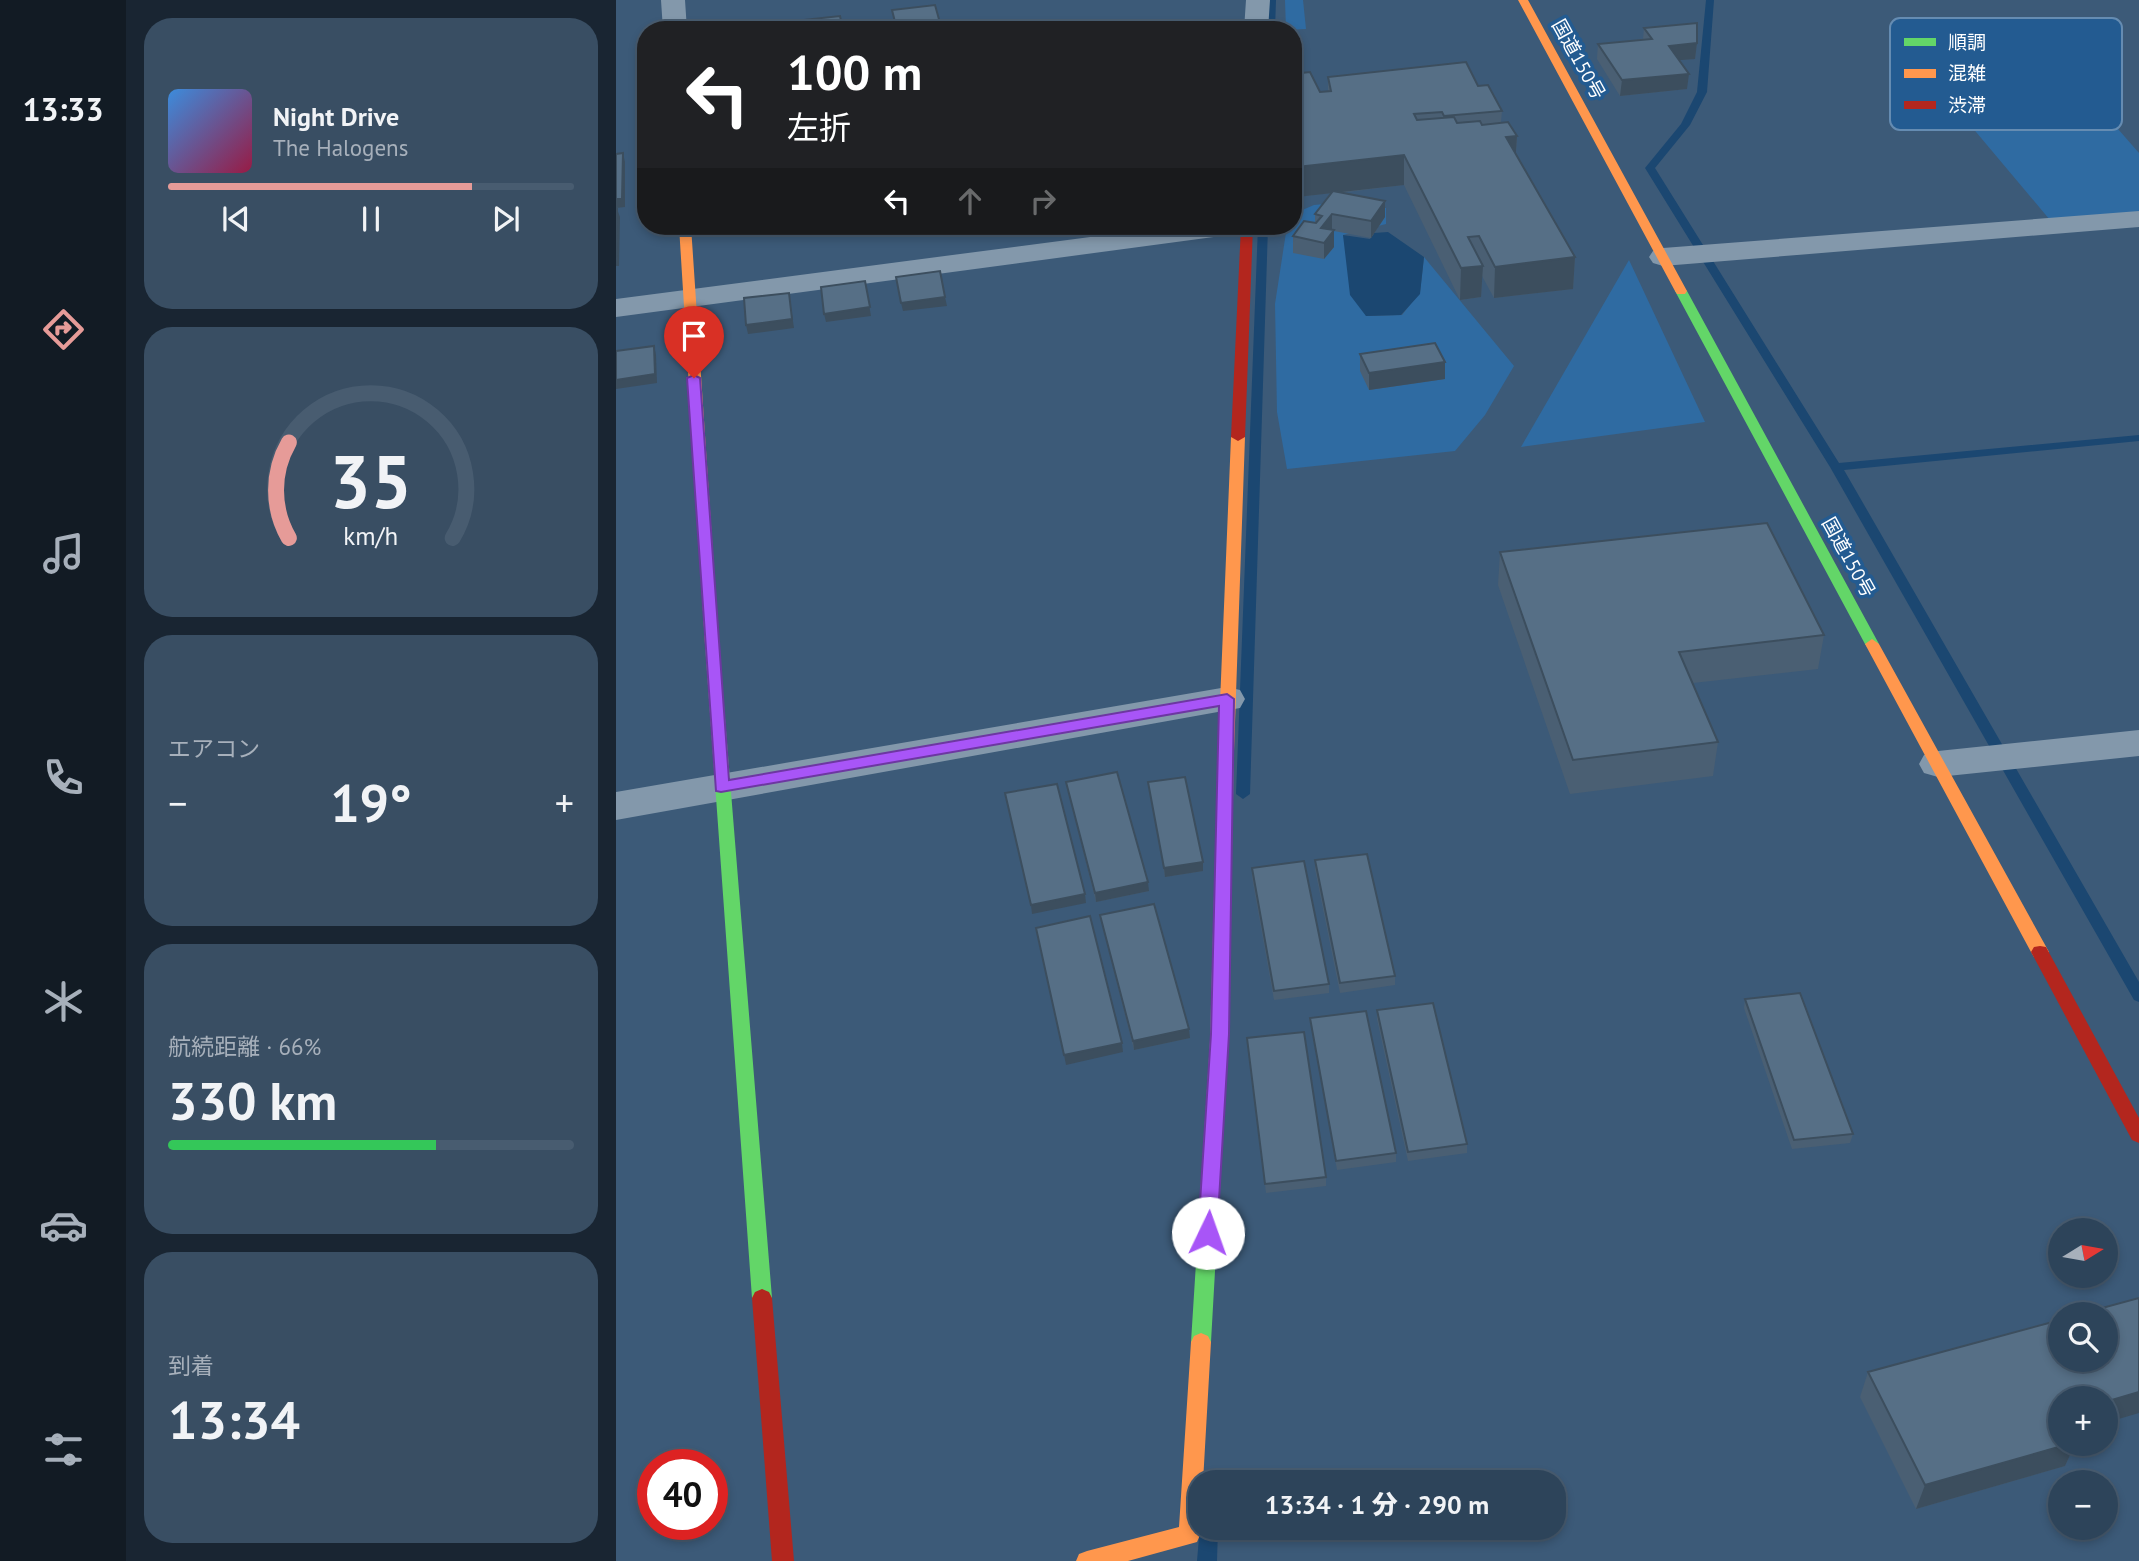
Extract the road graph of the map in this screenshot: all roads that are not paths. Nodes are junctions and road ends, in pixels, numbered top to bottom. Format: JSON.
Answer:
{"nodes":[{"id":1,"x":673,"y":0,"type":"edge"},
{"id":2,"x":1258,"y":0,"type":"edge"},
{"id":3,"x":1523,"y":0,"type":"edge"},
{"id":4,"x":674,"y":21,"type":"edge"},
{"id":5,"x":1257,"y":21,"type":"edge"},
{"id":6,"x":2139,"y":219,"type":"edge"},
{"id":7,"x":685,"y":235,"type":"edge"},
{"id":8,"x":1168,"y":235,"type":"edge"},
{"id":9,"x":1247,"y":235,"type":"edge"},
{"id":10,"x":1662,"y":257,"type":"junction"},
{"id":11,"x":688,"y":299,"type":"junction"},
{"id":12,"x":616,"y":308,"type":"edge"},
{"id":13,"x":1227,"y":699,"type":"junction"},
{"id":14,"x":2139,"y":743,"type":"edge"},
{"id":15,"x":1938,"y":764,"type":"junction"},
{"id":16,"x":721,"y":787,"type":"junction"},
{"id":17,"x":616,"y":806,"type":"edge"},
{"id":18,"x":2139,"y":1135,"type":"edge"},
{"id":19,"x":783,"y":1561,"type":"edge"},
{"id":20,"x":1087,"y":1561,"type":"edge"}],
"edges":[{"from":1,"to":4,"type":"street"},
{"from":2,"to":5,"type":"street"},
{"from":3,"to":10,"type":"main road","name":"国道150号"},
{"from":6,"to":10,"type":"street"},
{"from":7,"to":11,"type":"main road"},
{"from":8,"to":11,"type":"street"},
{"from":9,"to":13,"type":"main road"},
{"from":10,"to":15,"type":"main road","name":"国道150号"},
{"from":11,"to":12,"type":"street"},
{"from":11,"to":16,"type":"main road"},
{"from":13,"to":16,"type":"street"},
{"from":13,"to":20,"type":"main road"},
{"from":14,"to":15,"type":"street"},
{"from":15,"to":18,"type":"main road","name":"国道150号"},
{"from":16,"to":17,"type":"street"},
{"from":16,"to":19,"type":"main road"}]}
